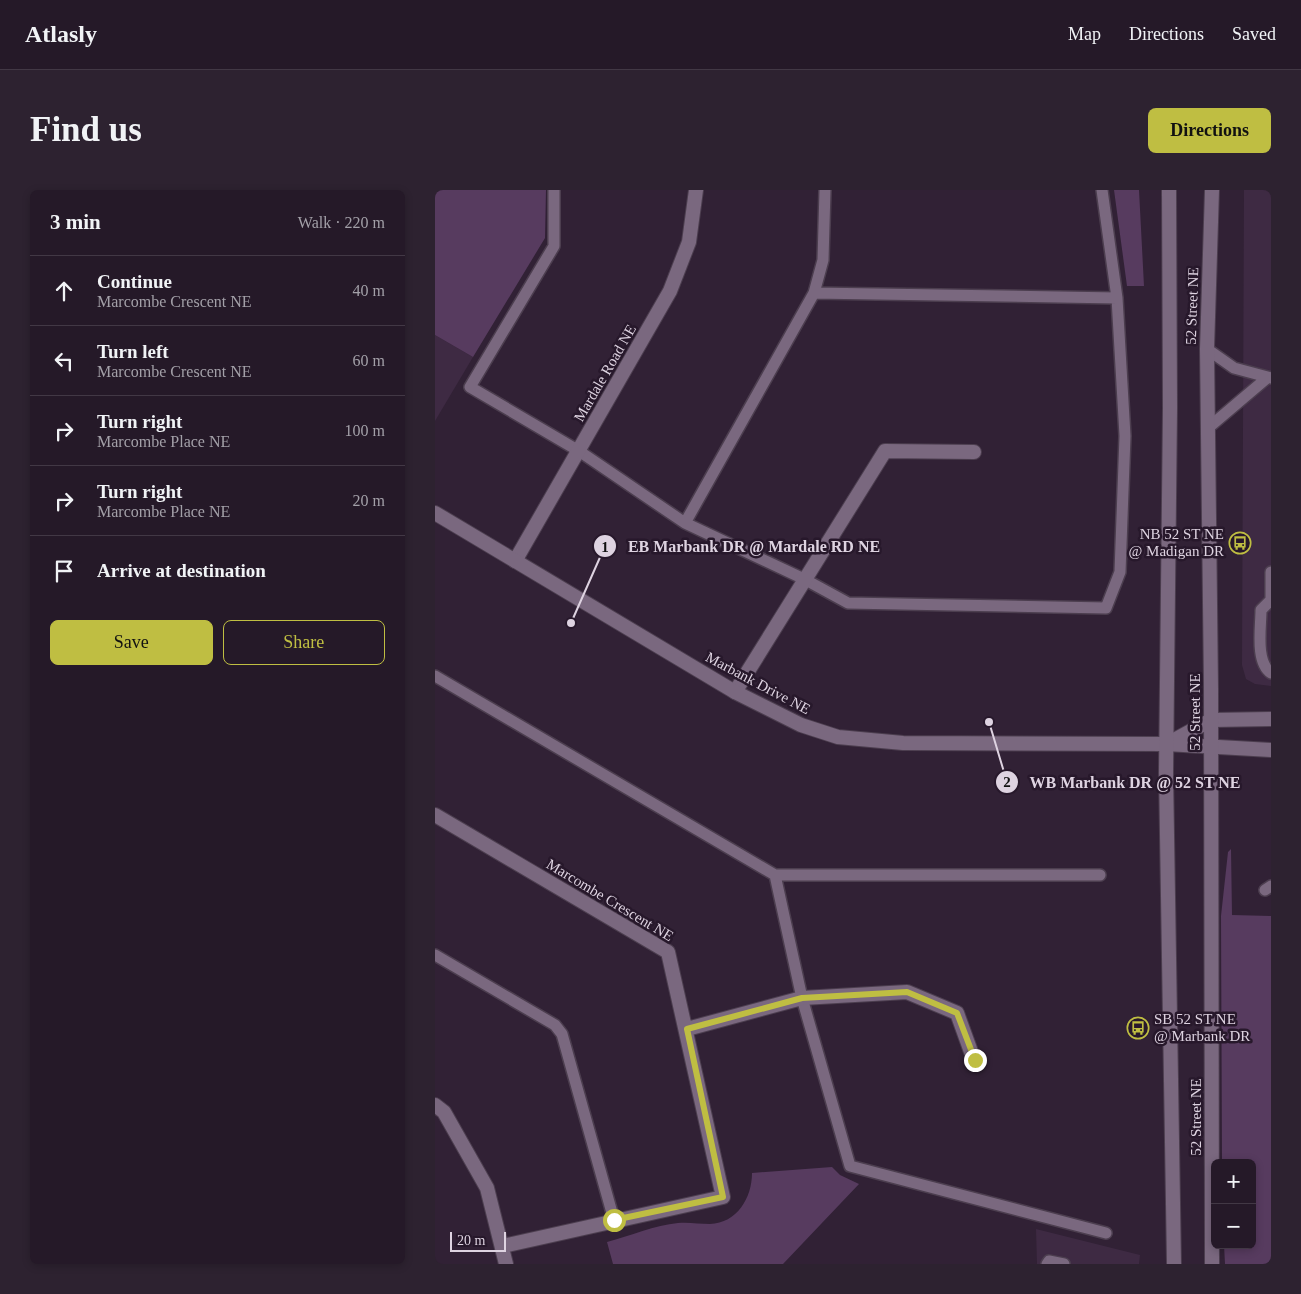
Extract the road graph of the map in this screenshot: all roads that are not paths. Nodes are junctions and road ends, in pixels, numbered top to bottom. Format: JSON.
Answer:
{"nodes":[{"id":1,"x":554,"y":190,"type":"edge"},
{"id":2,"x":696,"y":190,"type":"edge"},
{"id":3,"x":825,"y":190,"type":"edge"},
{"id":4,"x":1102,"y":190,"type":"edge"},
{"id":5,"x":1169,"y":190,"type":"edge"},
{"id":6,"x":1212,"y":190,"type":"edge"},
{"id":7,"x":814,"y":293,"type":"junction"},
{"id":8,"x":1117,"y":298,"type":"junction"},
{"id":9,"x":1207,"y":349,"type":"junction"},
{"id":10,"x":1269,"y":378,"type":"edge"},
{"id":11,"x":1208,"y":428,"type":"junction"},
{"id":12,"x":579,"y":450,"type":"junction"},
{"id":13,"x":974,"y":452,"type":"dead end"},
{"id":14,"x":435,"y":513,"type":"edge"},
{"id":15,"x":685,"y":523,"type":"junction"},
{"id":16,"x":515,"y":561,"type":"junction"},
{"id":17,"x":1271,"y":574,"type":"edge"},
{"id":18,"x":804,"y":579,"type":"junction"},
{"id":19,"x":1271,"y":601,"type":"edge"},
{"id":20,"x":1271,"y":673,"type":"edge"},
{"id":21,"x":435,"y":676,"type":"edge"},
{"id":22,"x":735,"y":692,"type":"junction"},
{"id":23,"x":1271,"y":719,"type":"edge"},
{"id":24,"x":1211,"y":720,"type":"junction"},
{"id":25,"x":1166,"y":744,"type":"junction"},
{"id":26,"x":1211,"y":747,"type":"junction"},
{"id":27,"x":1271,"y":750,"type":"edge"},
{"id":28,"x":435,"y":815,"type":"edge"},
{"id":29,"x":775,"y":875,"type":"junction"},
{"id":30,"x":1100,"y":875,"type":"dead end"},
{"id":31,"x":435,"y":955,"type":"edge"},
{"id":32,"x":802,"y":998,"type":"junction"},
{"id":33,"x":687,"y":1029,"type":"junction"},
{"id":34,"x":975,"y":1060,"type":"dead end"},
{"id":35,"x":435,"y":1105,"type":"edge"},
{"id":36,"x":614,"y":1220,"type":"junction"},
{"id":37,"x":1106,"y":1233,"type":"dead end"},
{"id":38,"x":503,"y":1246,"type":"junction"},
{"id":39,"x":506,"y":1264,"type":"edge"},
{"id":40,"x":1047,"y":1264,"type":"edge"},
{"id":41,"x":1064,"y":1264,"type":"edge"},
{"id":42,"x":1174,"y":1264,"type":"edge"},
{"id":43,"x":1212,"y":1264,"type":"edge"}],
"edges":[{"from":1,"to":12,"type":"lane"},
{"from":2,"to":12,"type":"street","name":"Mardale Road NE"},
{"from":3,"to":7,"type":"lane"},
{"from":4,"to":8,"type":"lane"},
{"from":5,"to":25,"type":"street","name":"52 Street NE"},
{"from":6,"to":9,"type":"street","name":"52 Street NE"},
{"from":7,"to":8,"type":"lane"},
{"from":7,"to":15,"type":"lane"},
{"from":8,"to":18,"type":"lane"},
{"from":9,"to":10,"type":"lane"},
{"from":9,"to":11,"type":"street","name":"52 Street NE"},
{"from":10,"to":11,"type":"lane"},
{"from":11,"to":24,"type":"street","name":"52 Street NE"},
{"from":12,"to":15,"type":"lane"},
{"from":12,"to":16,"type":"street","name":"Mardale Road NE"},
{"from":13,"to":18,"type":"street"},
{"from":14,"to":16,"type":"street","name":"Marbank Drive NE"},
{"from":15,"to":18,"type":"lane"},
{"from":16,"to":22,"type":"street","name":"Marbank Drive NE"},
{"from":17,"to":19,"type":"lane"},
{"from":18,"to":22,"type":"street"},
{"from":19,"to":20,"type":"lane"},
{"from":21,"to":29,"type":"lane"},
{"from":22,"to":25,"type":"street","name":"Marbank Drive NE"},
{"from":23,"to":24,"type":"street"},
{"from":24,"to":25,"type":"street"},
{"from":24,"to":26,"type":"street","name":"52 Street NE"},
{"from":25,"to":26,"type":"street","name":"Marbank Drive NE"},
{"from":25,"to":42,"type":"street","name":"52 Street NE"},
{"from":26,"to":27,"type":"street","name":"Marbank Drive NE"},
{"from":26,"to":43,"type":"street","name":"52 Street NE"},
{"from":28,"to":33,"type":"street","name":"Marcombe Crescent NE"},
{"from":29,"to":30,"type":"lane"},
{"from":29,"to":32,"type":"lane"},
{"from":31,"to":36,"type":"lane"},
{"from":32,"to":33,"type":"street"},
{"from":32,"to":34,"type":"street"},
{"from":32,"to":37,"type":"lane"},
{"from":33,"to":36,"type":"street","name":"Marcombe Crescent NE"},
{"from":35,"to":38,"type":"street"},
{"from":36,"to":38,"type":"street","name":"Marcombe Crescent NE"},
{"from":38,"to":39,"type":"street"},
{"from":40,"to":41,"type":"lane"}]}
